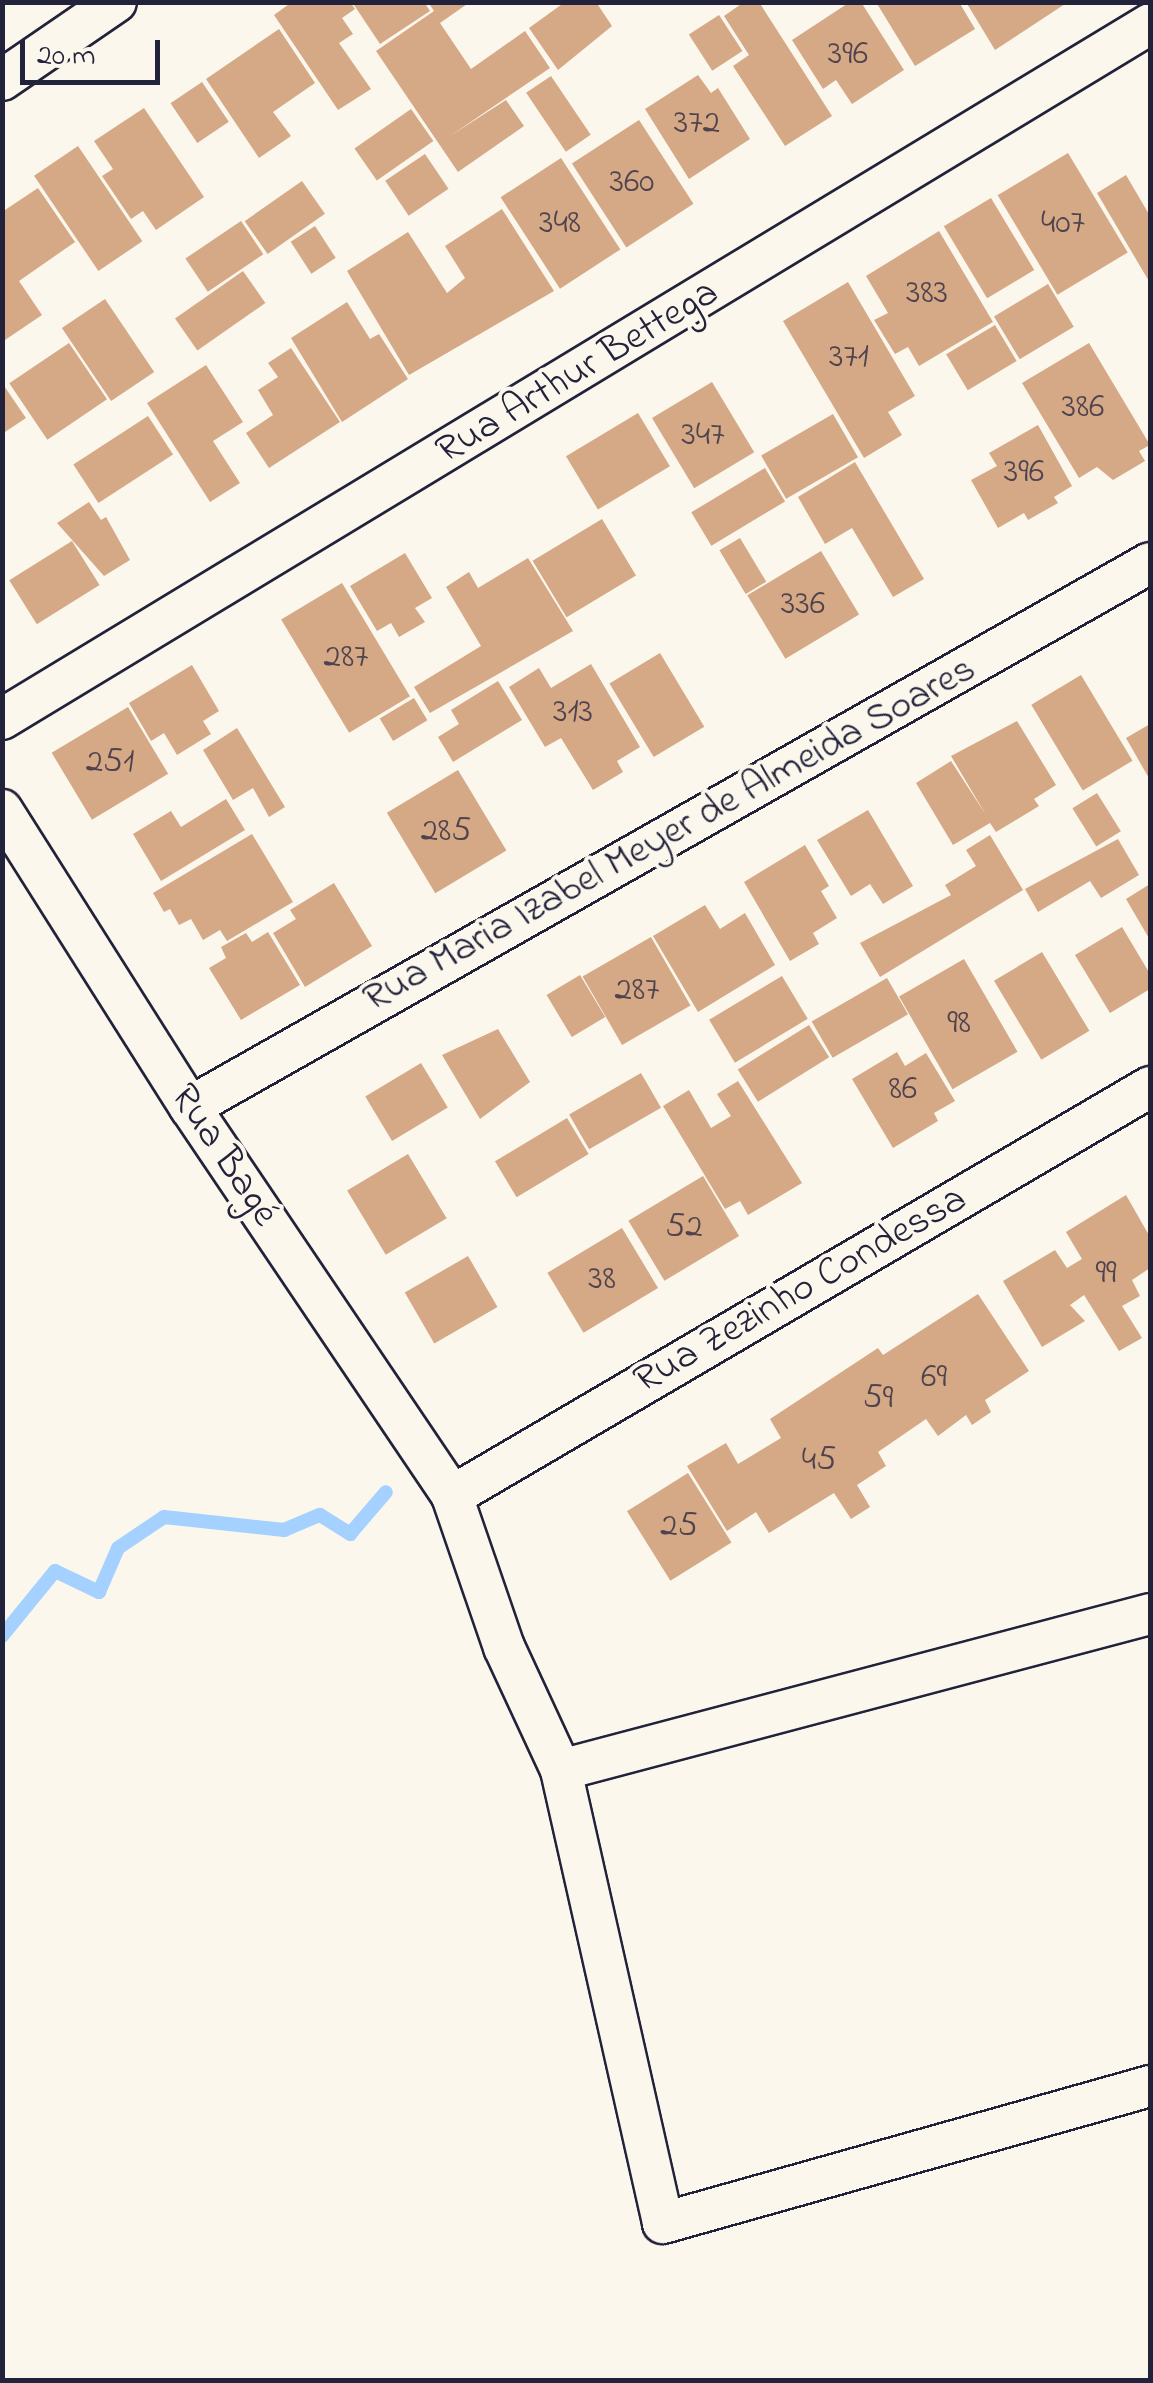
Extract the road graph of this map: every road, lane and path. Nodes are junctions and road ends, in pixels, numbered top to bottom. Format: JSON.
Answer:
{"nodes":[{"id":1,"x":116,"y":2,"type":"edge"},
{"id":2,"x":1150,"y":24,"type":"edge"},
{"id":3,"x":2,"y":80,"type":"edge"},
{"id":4,"x":1150,"y":563,"type":"edge"},
{"id":5,"x":2,"y":719,"type":"edge"},
{"id":6,"x":2,"y":810,"type":"edge"},
{"id":7,"x":1150,"y":1087,"type":"edge"},
{"id":8,"x":190,"y":1106,"type":"junction"},
{"id":9,"x":452,"y":1496,"type":"junction"},
{"id":10,"x":1150,"y":1614,"type":"edge"},
{"id":11,"x":561,"y":1770,"type":"junction"},
{"id":12,"x":1150,"y":2086,"type":"edge"}],
"edges":[{"from":1,"to":3,"type":"street"},
{"from":2,"to":5,"type":"street","name":"Rua Arthur Bettega"},
{"from":4,"to":8,"type":"street","name":"Rua Maria Izabel Meyer de Almeida Soares"},
{"from":6,"to":8,"type":"street","name":"Rua Bagé"},
{"from":7,"to":9,"type":"street","name":"Rua Zezinho Condessa"},
{"from":8,"to":9,"type":"street","name":"Rua Bagé"},
{"from":9,"to":11,"type":"street","name":"Rua Bagé"},
{"from":10,"to":11,"type":"street"},
{"from":11,"to":12,"type":"street","name":"Rua Bagé"}]}
